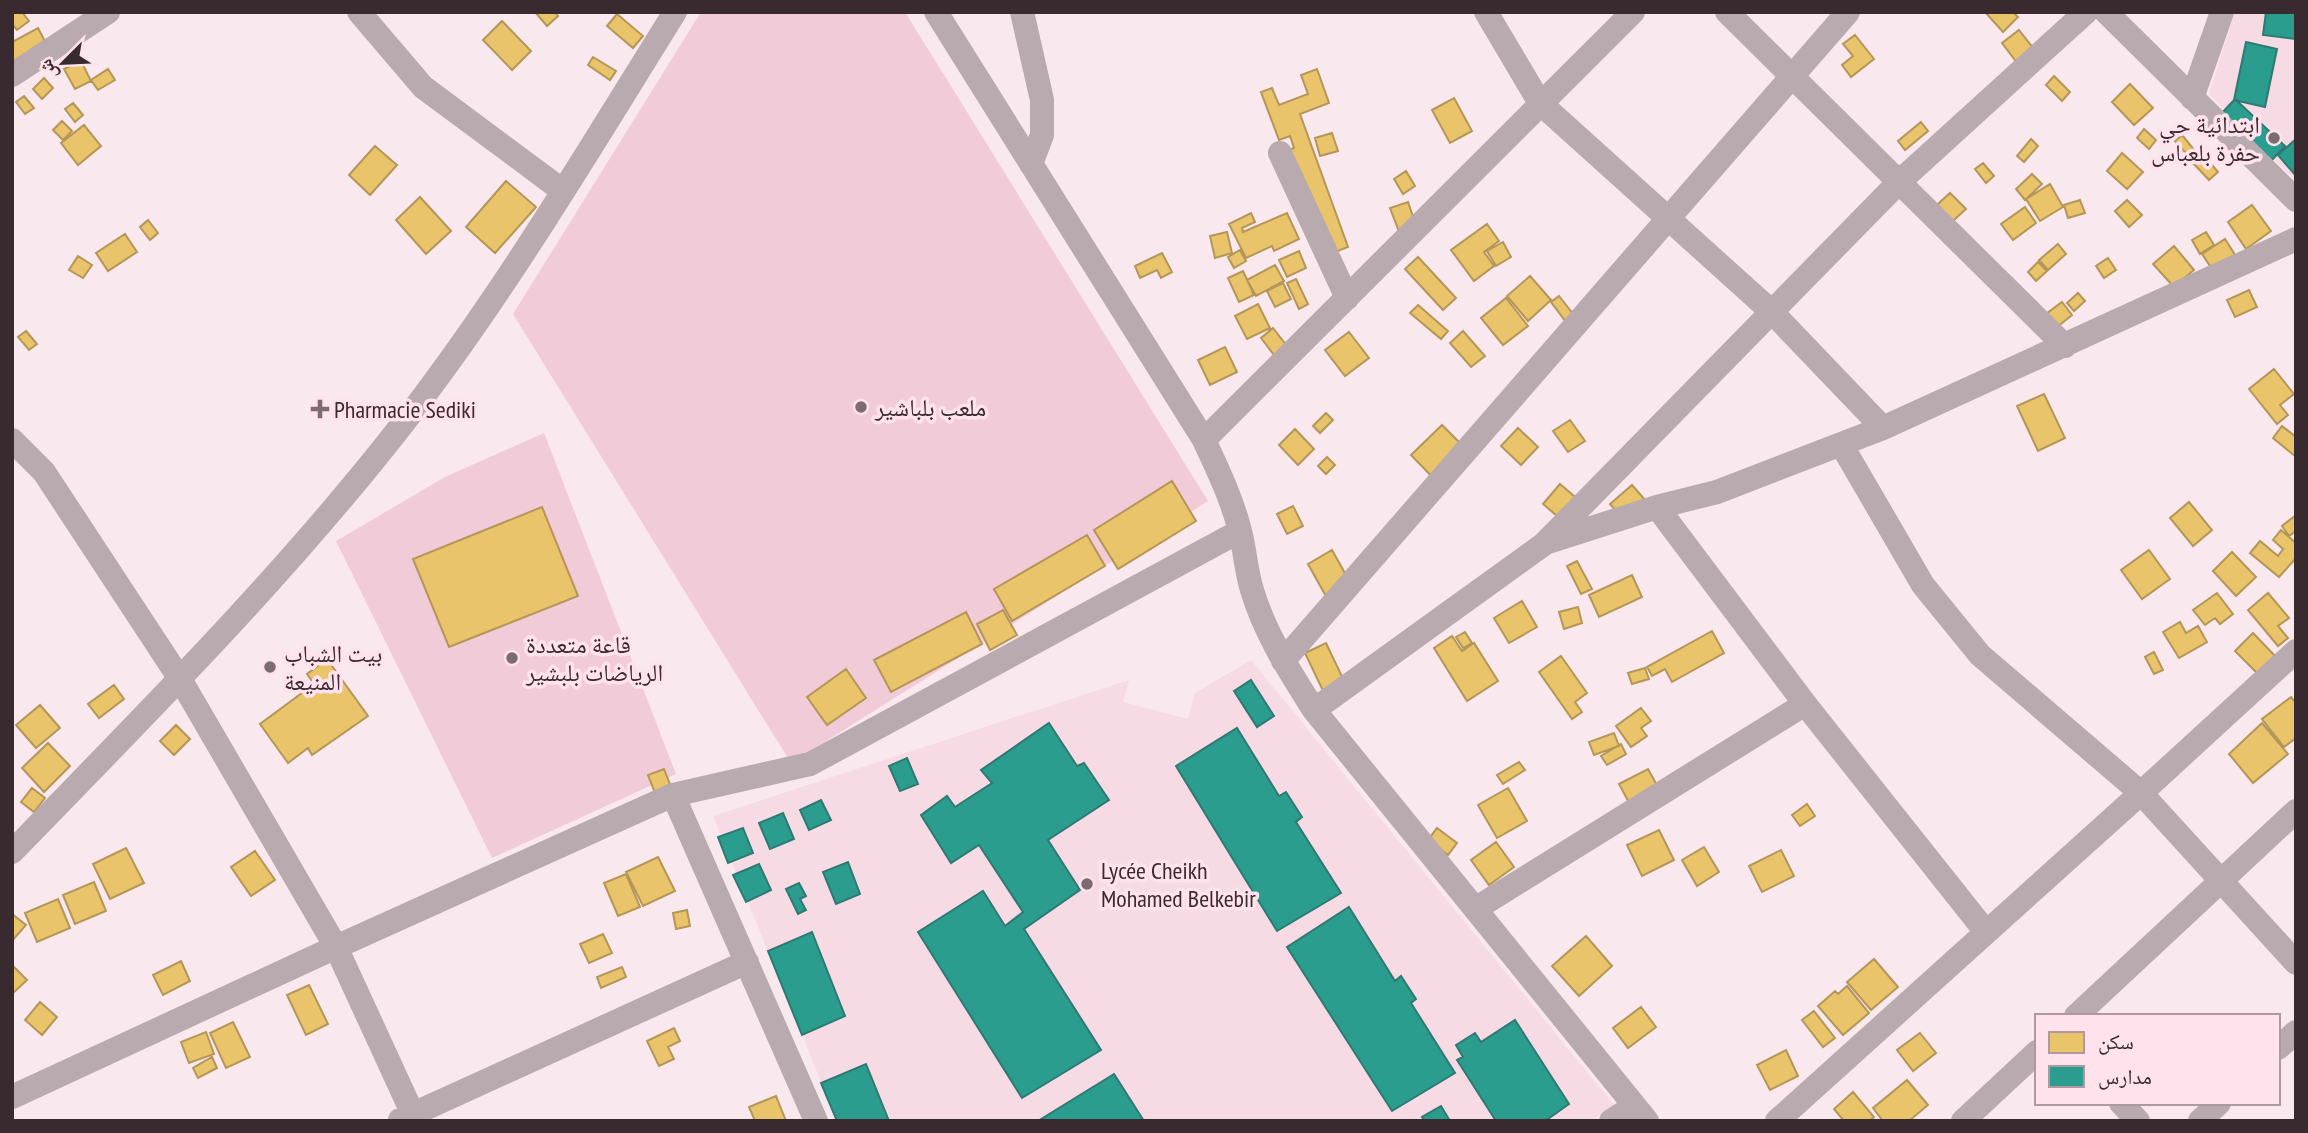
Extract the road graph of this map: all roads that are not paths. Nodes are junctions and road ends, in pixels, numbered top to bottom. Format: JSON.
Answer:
{"nodes":[{"id":1,"x":108,"y":12,"type":"edge"},
{"id":2,"x":359,"y":12,"type":"edge"},
{"id":3,"x":675,"y":12,"type":"edge"},
{"id":4,"x":936,"y":12,"type":"edge"},
{"id":5,"x":1023,"y":12,"type":"edge"},
{"id":6,"x":1486,"y":12,"type":"edge"},
{"id":7,"x":1633,"y":12,"type":"edge"},
{"id":8,"x":1727,"y":12,"type":"edge"},
{"id":9,"x":1848,"y":12,"type":"edge"},
{"id":10,"x":2086,"y":12,"type":"edge"},
{"id":11,"x":2106,"y":12,"type":"edge"},
{"id":12,"x":2222,"y":12,"type":"edge"},
{"id":13,"x":12,"y":75,"type":"edge"},
{"id":14,"x":1792,"y":77,"type":"junction"},
{"id":15,"x":2192,"y":98,"type":"junction"},
{"id":16,"x":1540,"y":103,"type":"junction"},
{"id":17,"x":1280,"y":153,"type":"dead end"},
{"id":18,"x":1031,"y":164,"type":"junction"},
{"id":19,"x":1899,"y":182,"type":"junction"},
{"id":20,"x":563,"y":191,"type":"junction"},
{"id":21,"x":2296,"y":200,"type":"edge"},
{"id":22,"x":1669,"y":219,"type":"junction"},
{"id":23,"x":2296,"y":239,"type":"edge"},
{"id":24,"x":1347,"y":298,"type":"junction"},
{"id":25,"x":1772,"y":312,"type":"junction"},
{"id":26,"x":2065,"y":346,"type":"junction"},
{"id":27,"x":1883,"y":428,"type":"junction"},
{"id":28,"x":12,"y":440,"type":"edge"},
{"id":29,"x":1204,"y":440,"type":"junction"},
{"id":30,"x":1840,"y":444,"type":"junction"},
{"id":31,"x":1657,"y":507,"type":"junction"},
{"id":32,"x":1240,"y":531,"type":"junction"},
{"id":33,"x":1544,"y":544,"type":"junction"},
{"id":34,"x":2296,"y":651,"type":"edge"},
{"id":35,"x":1283,"y":661,"type":"junction"},
{"id":36,"x":180,"y":679,"type":"junction"},
{"id":37,"x":1805,"y":704,"type":"junction"},
{"id":38,"x":1314,"y":710,"type":"junction"},
{"id":39,"x":2141,"y":793,"type":"junction"},
{"id":40,"x":673,"y":795,"type":"junction"},
{"id":41,"x":2296,"y":811,"type":"edge"},
{"id":42,"x":12,"y":852,"type":"edge"},
{"id":43,"x":2221,"y":881,"type":"junction"},
{"id":44,"x":1475,"y":909,"type":"junction"},
{"id":45,"x":1986,"y":932,"type":"junction"},
{"id":46,"x":336,"y":947,"type":"junction"},
{"id":47,"x":747,"y":962,"type":"junction"},
{"id":48,"x":2296,"y":963,"type":"edge"},
{"id":49,"x":2078,"y":1014,"type":"edge"},
{"id":50,"x":2296,"y":1032,"type":"edge"},
{"id":51,"x":2280,"y":1046,"type":"edge"},
{"id":52,"x":2035,"y":1054,"type":"edge"},
{"id":53,"x":12,"y":1097,"type":"edge"},
{"id":54,"x":2123,"y":1105,"type":"edge"},
{"id":55,"x":2216,"y":1105,"type":"edge"},
{"id":56,"x":1640,"y":1114,"type":"edge"},
{"id":57,"x":409,"y":1119,"type":"edge"},
{"id":58,"x":816,"y":1121,"type":"edge"},
{"id":59,"x":1611,"y":1121,"type":"edge"},
{"id":60,"x":1777,"y":1121,"type":"edge"},
{"id":61,"x":1963,"y":1121,"type":"edge"},
{"id":62,"x":2138,"y":1121,"type":"edge"},
{"id":63,"x":2200,"y":1121,"type":"edge"}],
"edges":[{"from":1,"to":13,"type":"street"},
{"from":2,"to":20,"type":"street"},
{"from":3,"to":20,"type":"street"},
{"from":4,"to":18,"type":"street"},
{"from":5,"to":18,"type":"street"},
{"from":6,"to":16,"type":"street"},
{"from":7,"to":16,"type":"street"},
{"from":8,"to":14,"type":"street"},
{"from":9,"to":14,"type":"street"},
{"from":10,"to":19,"type":"street"},
{"from":11,"to":15,"type":"street"},
{"from":12,"to":15,"type":"street"},
{"from":14,"to":19,"type":"street"},
{"from":14,"to":22,"type":"street"},
{"from":15,"to":21,"type":"street"},
{"from":16,"to":22,"type":"street"},
{"from":16,"to":24,"type":"street"},
{"from":17,"to":24,"type":"street"},
{"from":18,"to":29,"type":"street"},
{"from":19,"to":25,"type":"street"},
{"from":19,"to":26,"type":"street"},
{"from":20,"to":36,"type":"street"},
{"from":22,"to":25,"type":"street"},
{"from":22,"to":35,"type":"street"},
{"from":23,"to":26,"type":"street"},
{"from":24,"to":29,"type":"street"},
{"from":25,"to":27,"type":"street"},
{"from":25,"to":33,"type":"street"},
{"from":26,"to":27,"type":"street"},
{"from":27,"to":30,"type":"street"},
{"from":28,"to":36,"type":"street"},
{"from":29,"to":32,"type":"street"},
{"from":30,"to":31,"type":"street"},
{"from":30,"to":39,"type":"street"},
{"from":31,"to":33,"type":"street"},
{"from":31,"to":37,"type":"street"},
{"from":32,"to":35,"type":"street"},
{"from":32,"to":40,"type":"street"},
{"from":33,"to":38,"type":"street"},
{"from":34,"to":39,"type":"street"},
{"from":35,"to":38,"type":"street"},
{"from":36,"to":42,"type":"street"},
{"from":36,"to":46,"type":"street"},
{"from":37,"to":44,"type":"street"},
{"from":37,"to":45,"type":"street"},
{"from":38,"to":44,"type":"street"},
{"from":39,"to":43,"type":"street"},
{"from":39,"to":45,"type":"street"},
{"from":40,"to":46,"type":"street"},
{"from":40,"to":47,"type":"street"},
{"from":41,"to":43,"type":"street"},
{"from":43,"to":48,"type":"street"},
{"from":43,"to":49,"type":"street"},
{"from":44,"to":56,"type":"street"},
{"from":45,"to":60,"type":"street"},
{"from":46,"to":53,"type":"street"},
{"from":46,"to":57,"type":"street"},
{"from":47,"to":57,"type":"street"},
{"from":47,"to":58,"type":"street"},
{"from":50,"to":51,"type":"street"},
{"from":52,"to":61,"type":"street"},
{"from":54,"to":62,"type":"street"},
{"from":55,"to":63,"type":"street"},
{"from":56,"to":59,"type":"street"}]}
